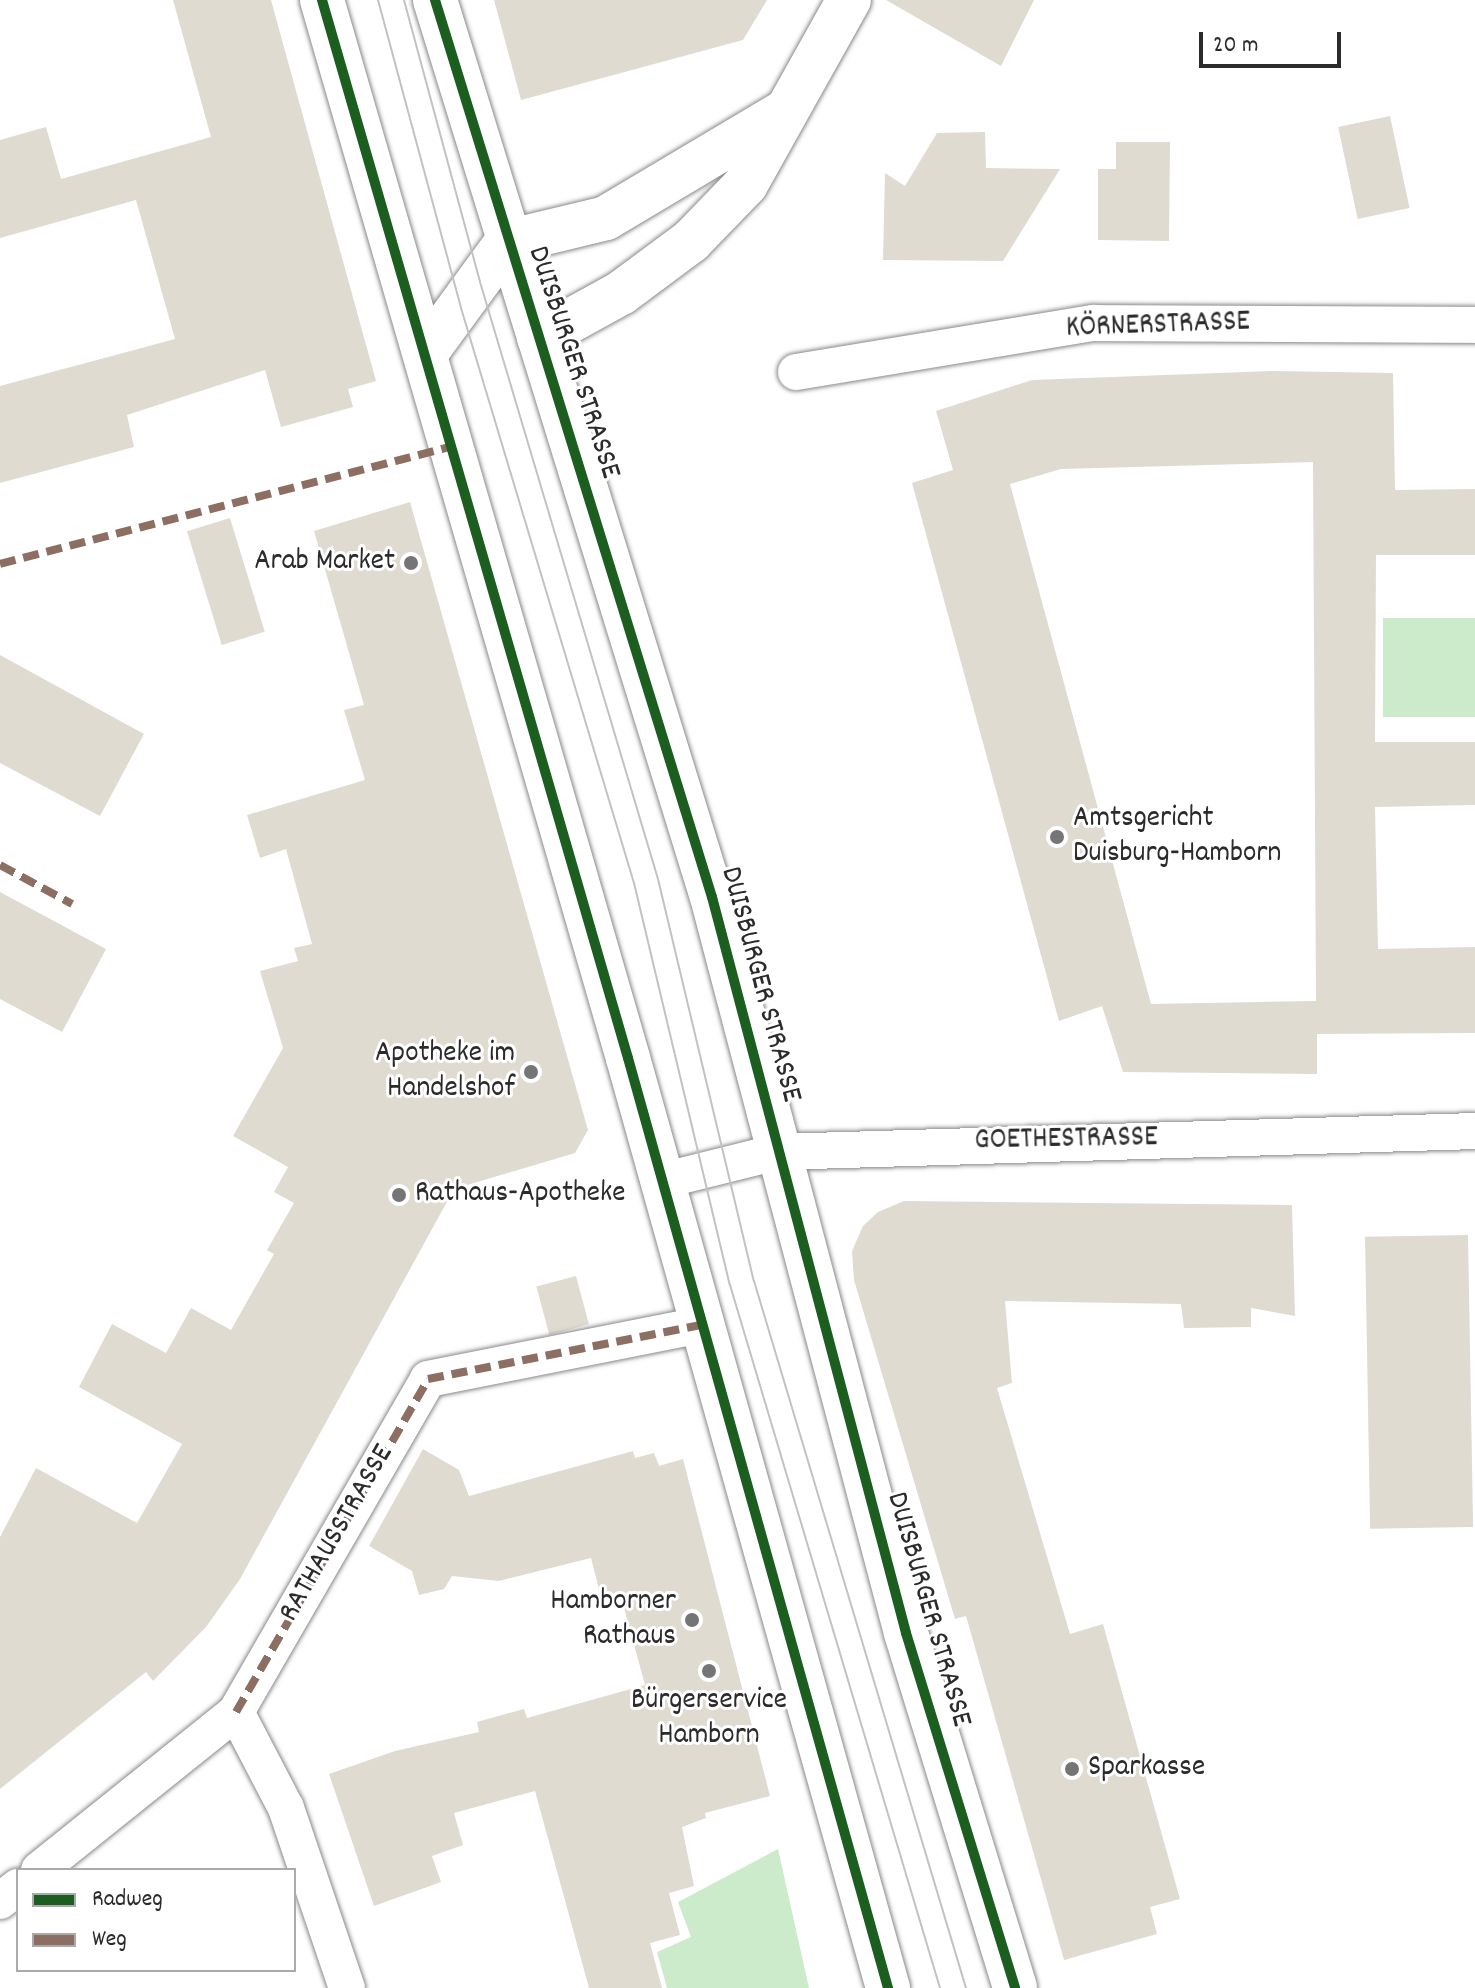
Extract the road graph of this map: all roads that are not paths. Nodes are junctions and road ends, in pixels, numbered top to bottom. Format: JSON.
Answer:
{"nodes":[{"id":1,"x":322,"y":0,"type":"edge"},
{"id":2,"x":435,"y":0,"type":"edge"},
{"id":3,"x":849,"y":0,"type":"edge"},
{"id":4,"x":788,"y":110,"type":"junction"},
{"id":5,"x":507,"y":242,"type":"junction"},
{"id":6,"x":1475,"y":325,"type":"edge"},
{"id":7,"x":539,"y":338,"type":"junction"},
{"id":8,"x":425,"y":354,"type":"junction"},
{"id":9,"x":796,"y":372,"type":"dead end"},
{"id":10,"x":1475,"y":1131,"type":"edge"},
{"id":11,"x":777,"y":1152,"type":"junction"},
{"id":12,"x":661,"y":1181,"type":"junction"},
{"id":13,"x":701,"y":1325,"type":"junction"},
{"id":14,"x":236,"y":1712,"type":"junction"},
{"id":15,"x":41,"y":1868,"type":"edge"},
{"id":16,"x":16,"y":1889,"type":"edge"},
{"id":17,"x":0,"y":1901,"type":"edge"},
{"id":18,"x":347,"y":1988,"type":"edge"},
{"id":19,"x":888,"y":1988,"type":"edge"},
{"id":20,"x":1015,"y":1988,"type":"edge"}],
"edges":[{"from":1,"to":8,"type":"main road"},
{"from":2,"to":5,"type":"main road","name":"DUISBURGER STRASSE"},
{"from":3,"to":4,"type":"main road"},
{"from":4,"to":5,"type":"main road"},
{"from":4,"to":7,"type":"main road"},
{"from":5,"to":7,"type":"main road","name":"DUISBURGER STRASSE"},
{"from":5,"to":8,"type":"main road"},
{"from":6,"to":9,"type":"street","name":"KÖRNERSTRASSE"},
{"from":7,"to":11,"type":"main road","name":"DUISBURGER STRASSE"},
{"from":8,"to":12,"type":"main road"},
{"from":10,"to":11,"type":"street","name":"GOETHESTRASSE"},
{"from":11,"to":12,"type":"street","name":"GOETHESTRASSE"},
{"from":11,"to":20,"type":"main road","name":"DUISBURGER STRASSE"},
{"from":12,"to":13,"type":"main road"},
{"from":13,"to":14,"type":"street","name":"RATHAUSSTRASSE"},
{"from":13,"to":19,"type":"main road"},
{"from":14,"to":15,"type":"street","name":"RATHAUSSTRASSE"},
{"from":14,"to":18,"type":"street"},
{"from":16,"to":17,"type":"street"}]}
